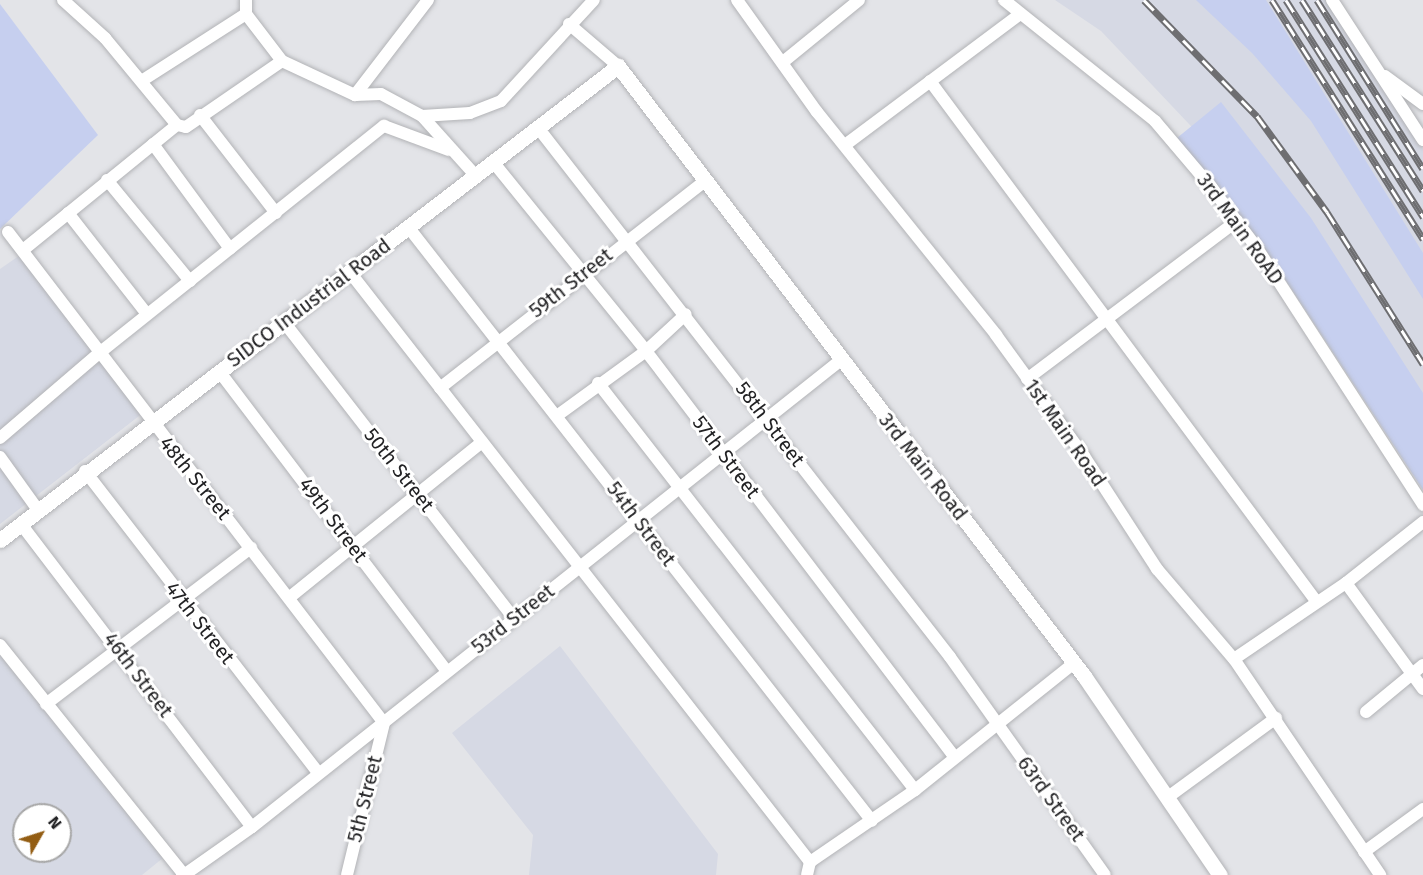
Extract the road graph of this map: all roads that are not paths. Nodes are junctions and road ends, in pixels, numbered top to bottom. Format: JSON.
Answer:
{"nodes":[{"id":1,"x":63,"y":0,"type":"edge"},
{"id":2,"x":246,"y":0,"type":"edge"},
{"id":3,"x":428,"y":0,"type":"edge"},
{"id":4,"x":594,"y":0,"type":"edge"},
{"id":5,"x":737,"y":0,"type":"edge"},
{"id":6,"x":859,"y":0,"type":"edge"},
{"id":7,"x":1004,"y":0,"type":"edge"},
{"id":8,"x":1332,"y":0,"type":"edge"},
{"id":9,"x":246,"y":14,"type":"junction"},
{"id":10,"x":1020,"y":14,"type":"junction"},
{"id":11,"x":569,"y":24,"type":"junction"},
{"id":12,"x":282,"y":61,"type":"junction"},
{"id":13,"x":783,"y":62,"type":"junction"},
{"id":14,"x":618,"y":66,"type":"junction"},
{"id":15,"x":1379,"y":72,"type":"junction"},
{"id":16,"x":143,"y":80,"type":"junction"},
{"id":17,"x":930,"y":81,"type":"junction"},
{"id":18,"x":355,"y":95,"type":"junction"},
{"id":19,"x":1423,"y":104,"type":"edge"},
{"id":20,"x":201,"y":116,"type":"junction"},
{"id":21,"x":422,"y":116,"type":"junction"},
{"id":22,"x":177,"y":125,"type":"junction"},
{"id":23,"x":539,"y":129,"type":"junction"},
{"id":24,"x":1423,"y":140,"type":"edge"},
{"id":25,"x":153,"y":144,"type":"junction"},
{"id":26,"x":845,"y":145,"type":"junction"},
{"id":27,"x":449,"y":150,"type":"junction"},
{"id":28,"x":494,"y":163,"type":"junction"},
{"id":29,"x":476,"y":176,"type":"junction"},
{"id":30,"x":107,"y":180,"type":"junction"},
{"id":31,"x":704,"y":182,"type":"junction"},
{"id":32,"x":68,"y":213,"type":"junction"},
{"id":33,"x":276,"y":213,"type":"junction"},
{"id":34,"x":1237,"y":221,"type":"junction"},
{"id":35,"x":409,"y":228,"type":"junction"},
{"id":36,"x":8,"y":232,"type":"dead end"},
{"id":37,"x":628,"y":239,"type":"junction"},
{"id":38,"x":230,"y":249,"type":"junction"},
{"id":39,"x":23,"y":250,"type":"junction"},
{"id":40,"x":349,"y":272,"type":"junction"},
{"id":41,"x":581,"y":275,"type":"junction"},
{"id":42,"x":190,"y":281,"type":"junction"},
{"id":43,"x":147,"y":314,"type":"junction"},
{"id":44,"x":686,"y":314,"type":"junction"},
{"id":45,"x":1105,"y":320,"type":"junction"},
{"id":46,"x":284,"y":322,"type":"junction"},
{"id":47,"x":500,"y":339,"type":"junction"},
{"id":48,"x":646,"y":351,"type":"junction"},
{"id":49,"x":98,"y":354,"type":"junction"},
{"id":50,"x":841,"y":360,"type":"junction"},
{"id":51,"x":219,"y":371,"type":"junction"},
{"id":52,"x":1027,"y":379,"type":"junction"},
{"id":53,"x":598,"y":383,"type":"junction"},
{"id":54,"x":440,"y":388,"type":"junction"},
{"id":55,"x":558,"y":415,"type":"junction"},
{"id":56,"x":765,"y":420,"type":"junction"},
{"id":57,"x":151,"y":422,"type":"junction"},
{"id":58,"x":0,"y":438,"type":"edge"},
{"id":59,"x":482,"y":442,"type":"junction"},
{"id":60,"x":723,"y":453,"type":"junction"},
{"id":61,"x":0,"y":457,"type":"edge"},
{"id":62,"x":85,"y":471,"type":"junction"},
{"id":63,"x":680,"y":486,"type":"junction"},
{"id":64,"x":417,"y":493,"type":"junction"},
{"id":65,"x":1423,"y":505,"type":"edge"},
{"id":66,"x":38,"y":510,"type":"junction"},
{"id":67,"x":637,"y":519,"type":"junction"},
{"id":68,"x":1423,"y":522,"type":"edge"},
{"id":69,"x":21,"y":524,"type":"junction"},
{"id":70,"x":0,"y":540,"type":"edge"},
{"id":71,"x":352,"y":544,"type":"junction"},
{"id":72,"x":251,"y":548,"type":"junction"},
{"id":73,"x":580,"y":567,"type":"junction"},
{"id":74,"x":1346,"y":583,"type":"junction"},
{"id":75,"x":290,"y":597,"type":"junction"},
{"id":76,"x":1316,"y":601,"type":"junction"},
{"id":77,"x":183,"y":602,"type":"junction"},
{"id":78,"x":513,"y":617,"type":"junction"},
{"id":79,"x":0,"y":645,"type":"edge"},
{"id":80,"x":120,"y":650,"type":"junction"},
{"id":81,"x":1234,"y":658,"type":"junction"},
{"id":82,"x":1074,"y":663,"type":"junction"},
{"id":83,"x":1423,"y":665,"type":"edge"},
{"id":84,"x":447,"y":671,"type":"junction"},
{"id":85,"x":1413,"y":674,"type":"junction"},
{"id":86,"x":1423,"y":689,"type":"edge"},
{"id":87,"x":46,"y":704,"type":"junction"},
{"id":88,"x":1366,"y":712,"type":"dead end"},
{"id":89,"x":1276,"y":718,"type":"junction"},
{"id":90,"x":384,"y":723,"type":"junction"},
{"id":91,"x":996,"y":723,"type":"junction"},
{"id":92,"x":953,"y":755,"type":"junction"},
{"id":93,"x":318,"y":773,"type":"junction"},
{"id":94,"x":915,"y":790,"type":"junction"},
{"id":95,"x":1168,"y":797,"type":"junction"},
{"id":96,"x":1423,"y":810,"type":"edge"},
{"id":97,"x":872,"y":820,"type":"junction"},
{"id":98,"x":252,"y":827,"type":"junction"},
{"id":99,"x":1364,"y":852,"type":"junction"},
{"id":100,"x":808,"y":869,"type":"edge"},
{"id":101,"x":184,"y":875,"type":"edge"},
{"id":102,"x":347,"y":875,"type":"edge"},
{"id":103,"x":1105,"y":875,"type":"edge"},
{"id":104,"x":1220,"y":875,"type":"edge"},
{"id":105,"x":1380,"y":875,"type":"edge"}],
"edges":[{"from":1,"to":16,"type":"street"},
{"from":2,"to":9,"type":"street"},
{"from":3,"to":18,"type":"street"},
{"from":4,"to":11,"type":"street"},
{"from":5,"to":13,"type":"street","name":"1st Main Road"},
{"from":6,"to":13,"type":"street"},
{"from":7,"to":10,"type":"street","name":"3rd Main RoAD"},
{"from":8,"to":15,"type":"street"},
{"from":9,"to":12,"type":"street"},
{"from":9,"to":16,"type":"street"},
{"from":10,"to":17,"type":"street"},
{"from":10,"to":34,"type":"street","name":"3rd Main RoAD"},
{"from":11,"to":14,"type":"street"},
{"from":11,"to":21,"type":"street"},
{"from":12,"to":18,"type":"street"},
{"from":12,"to":20,"type":"street"},
{"from":13,"to":26,"type":"street","name":"1st Main Road"},
{"from":14,"to":23,"type":"street","name":"SIDCO Industrial Road"},
{"from":14,"to":31,"type":"street","name":"3rd Main Road"},
{"from":15,"to":19,"type":"street"},
{"from":15,"to":24,"type":"street"},
{"from":16,"to":22,"type":"street"},
{"from":17,"to":26,"type":"street"},
{"from":17,"to":45,"type":"street"},
{"from":18,"to":21,"type":"street"},
{"from":20,"to":22,"type":"street"},
{"from":20,"to":33,"type":"street"},
{"from":21,"to":27,"type":"street"},
{"from":22,"to":25,"type":"street"},
{"from":23,"to":28,"type":"street","name":"SIDCO Industrial Road"},
{"from":23,"to":37,"type":"street","name":"58th Street"},
{"from":25,"to":30,"type":"street"},
{"from":25,"to":38,"type":"street"},
{"from":26,"to":52,"type":"street","name":"1st Main Road"},
{"from":27,"to":29,"type":"street"},
{"from":27,"to":33,"type":"street"},
{"from":28,"to":29,"type":"street","name":"SIDCO Industrial Road"},
{"from":28,"to":41,"type":"street","name":"57th Street"},
{"from":29,"to":35,"type":"street","name":"SIDCO Industrial Road"},
{"from":30,"to":32,"type":"street"},
{"from":30,"to":42,"type":"street"},
{"from":31,"to":37,"type":"street","name":"59th Street"},
{"from":31,"to":50,"type":"street","name":"3rd Main Road"},
{"from":32,"to":39,"type":"street"},
{"from":32,"to":43,"type":"street"},
{"from":33,"to":38,"type":"street"},
{"from":34,"to":45,"type":"street"},
{"from":34,"to":65,"type":"street","name":"3rd Main RoAD"},
{"from":35,"to":40,"type":"street","name":"SIDCO Industrial Road"},
{"from":35,"to":47,"type":"street","name":"54th Street"},
{"from":36,"to":39,"type":"street","name":"48th Street"},
{"from":37,"to":41,"type":"street","name":"59th Street"},
{"from":37,"to":44,"type":"street","name":"58th Street"},
{"from":38,"to":42,"type":"street"},
{"from":39,"to":49,"type":"street","name":"48th Street"},
{"from":40,"to":46,"type":"street","name":"SIDCO Industrial Road"},
{"from":40,"to":54,"type":"street"},
{"from":41,"to":47,"type":"street","name":"59th Street"},
{"from":41,"to":48,"type":"street","name":"57th Street"},
{"from":42,"to":43,"type":"street"},
{"from":43,"to":49,"type":"street"},
{"from":44,"to":48,"type":"street"},
{"from":44,"to":56,"type":"street","name":"58th Street"},
{"from":45,"to":52,"type":"street"},
{"from":45,"to":76,"type":"street"},
{"from":46,"to":51,"type":"street","name":"SIDCO Industrial Road"},
{"from":46,"to":64,"type":"street","name":"50th Street"},
{"from":47,"to":54,"type":"street","name":"59th Street"},
{"from":47,"to":55,"type":"street","name":"54th Street"},
{"from":48,"to":53,"type":"street"},
{"from":48,"to":60,"type":"street","name":"57th Street"},
{"from":49,"to":57,"type":"street","name":"48th Street"},
{"from":49,"to":58,"type":"street"},
{"from":50,"to":56,"type":"street","name":"53rd Street"},
{"from":50,"to":82,"type":"street","name":"3rd Main Road"},
{"from":51,"to":57,"type":"street","name":"SIDCO Industrial Road"},
{"from":51,"to":71,"type":"street","name":"49th Street"},
{"from":52,"to":81,"type":"street","name":"1st Main Road"},
{"from":53,"to":55,"type":"street"},
{"from":53,"to":63,"type":"street"},
{"from":54,"to":59,"type":"street"},
{"from":55,"to":67,"type":"street","name":"54th Street"},
{"from":56,"to":60,"type":"street","name":"53rd Street"},
{"from":56,"to":91,"type":"street","name":"58th Street"},
{"from":57,"to":62,"type":"street","name":"SIDCO Industrial Road"},
{"from":57,"to":72,"type":"street","name":"48th Street"},
{"from":59,"to":64,"type":"street"},
{"from":59,"to":73,"type":"street"},
{"from":60,"to":63,"type":"street","name":"53rd Street"},
{"from":60,"to":92,"type":"street","name":"57th Street"},
{"from":61,"to":66,"type":"street"},
{"from":62,"to":66,"type":"street","name":"SIDCO Industrial Road"},
{"from":62,"to":77,"type":"street","name":"47th Street"},
{"from":63,"to":67,"type":"street","name":"53rd Street"},
{"from":63,"to":94,"type":"street"},
{"from":64,"to":71,"type":"street"},
{"from":64,"to":78,"type":"street","name":"50th Street"},
{"from":66,"to":69,"type":"street","name":"SIDCO Industrial Road"},
{"from":67,"to":73,"type":"street","name":"53rd Street"},
{"from":67,"to":97,"type":"street","name":"54th Street"},
{"from":68,"to":74,"type":"street"},
{"from":69,"to":70,"type":"street","name":"SIDCO Industrial Road"},
{"from":69,"to":80,"type":"street","name":"46th Street"},
{"from":71,"to":75,"type":"street"},
{"from":71,"to":84,"type":"street","name":"49th Street"},
{"from":72,"to":75,"type":"street","name":"48th Street"},
{"from":72,"to":77,"type":"street"},
{"from":73,"to":78,"type":"street","name":"53rd Street"},
{"from":73,"to":100,"type":"street"},
{"from":74,"to":76,"type":"street"},
{"from":74,"to":85,"type":"street"},
{"from":75,"to":90,"type":"street","name":"48th Street"},
{"from":76,"to":81,"type":"street"},
{"from":77,"to":80,"type":"street"},
{"from":77,"to":93,"type":"street","name":"47th Street"},
{"from":78,"to":84,"type":"street","name":"53rd Street"},
{"from":79,"to":87,"type":"street"},
{"from":80,"to":87,"type":"street"},
{"from":80,"to":98,"type":"street","name":"46th Street"},
{"from":81,"to":89,"type":"street","name":"1st Main Road"},
{"from":82,"to":91,"type":"street"},
{"from":82,"to":95,"type":"street","name":"3rd Main Road"},
{"from":83,"to":85,"type":"street"},
{"from":84,"to":90,"type":"street","name":"53rd Street"},
{"from":85,"to":86,"type":"street"},
{"from":85,"to":88,"type":"street"},
{"from":87,"to":101,"type":"street"},
{"from":89,"to":95,"type":"street"},
{"from":89,"to":99,"type":"street","name":"1st Main Road"},
{"from":90,"to":93,"type":"street","name":"53rd Street"},
{"from":90,"to":102,"type":"street","name":"5th Street"},
{"from":91,"to":92,"type":"street"},
{"from":91,"to":103,"type":"street","name":"63rd Street"},
{"from":92,"to":94,"type":"street"},
{"from":93,"to":98,"type":"street","name":"53rd Street"},
{"from":94,"to":97,"type":"street"},
{"from":95,"to":104,"type":"street","name":"3rd Main Road"},
{"from":96,"to":99,"type":"street"},
{"from":97,"to":100,"type":"street"},
{"from":98,"to":101,"type":"street","name":"53rd Street"},
{"from":99,"to":105,"type":"street","name":"1st Main Road"}]}
